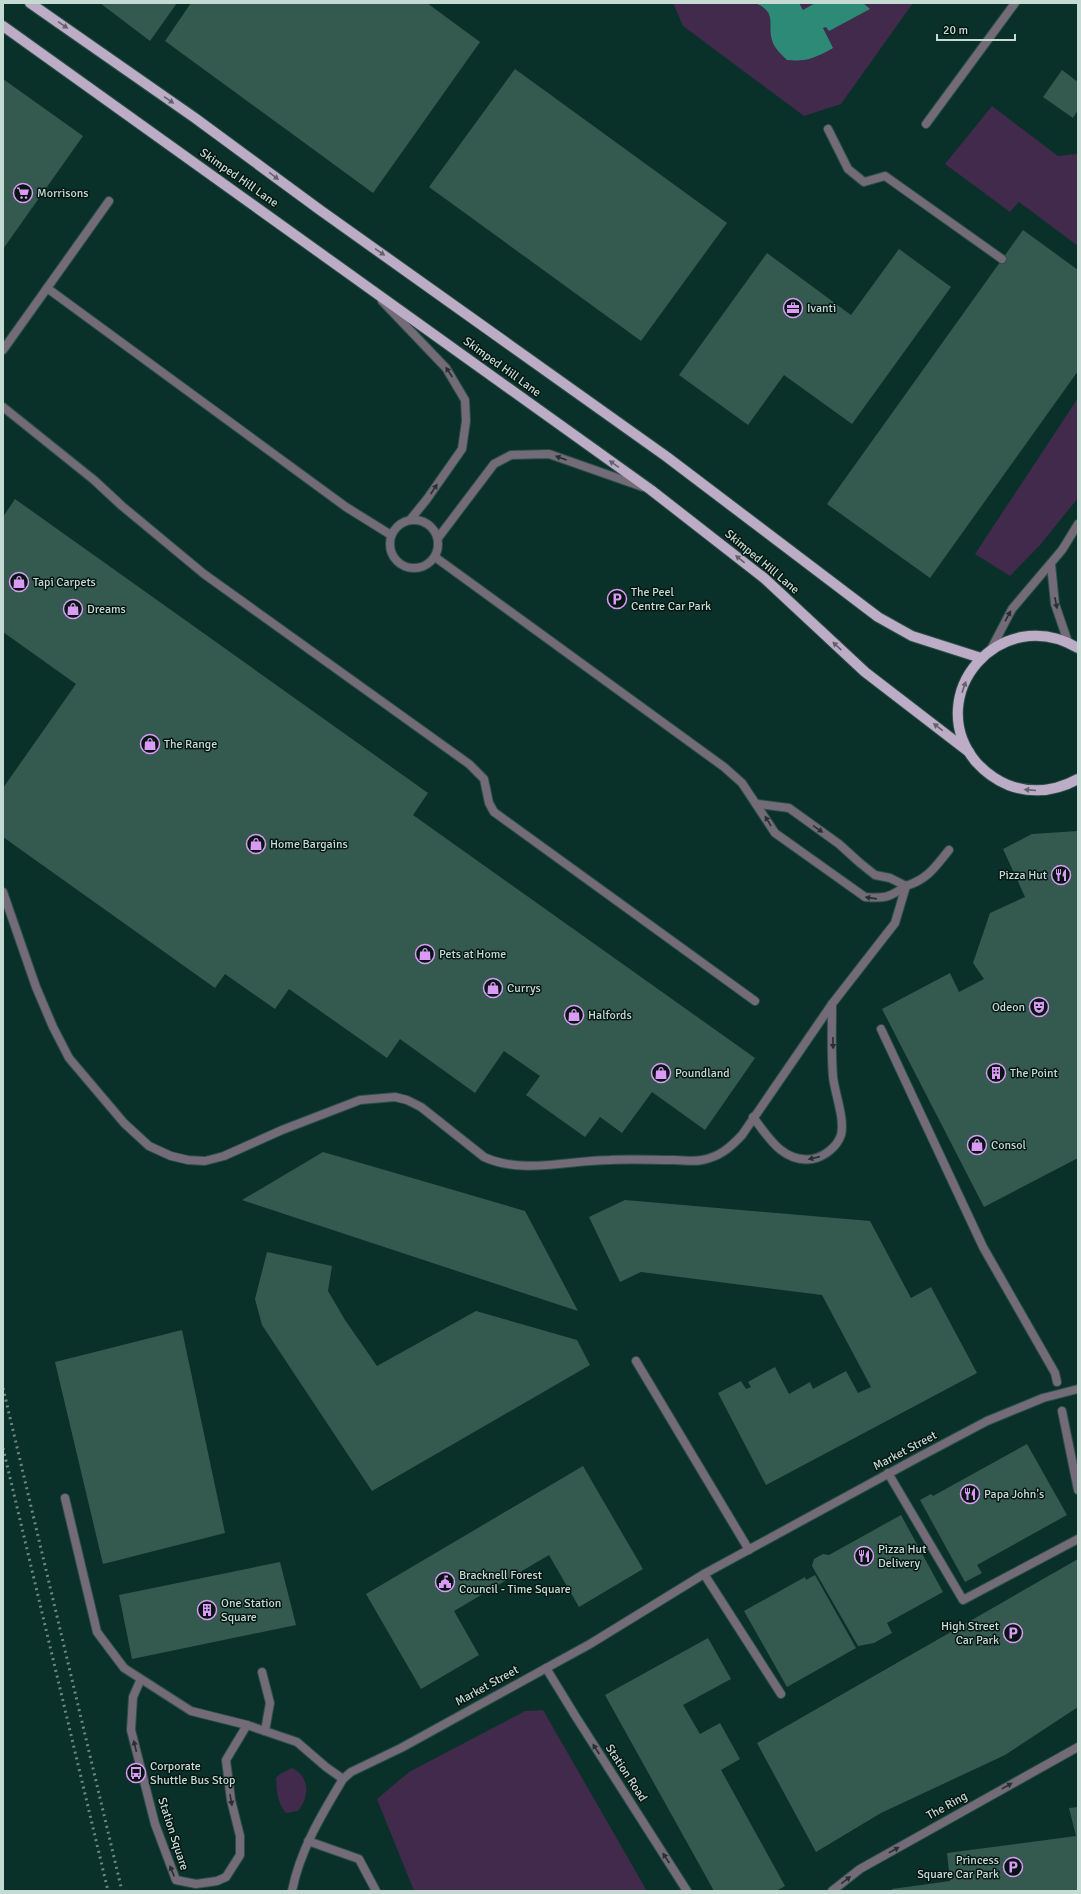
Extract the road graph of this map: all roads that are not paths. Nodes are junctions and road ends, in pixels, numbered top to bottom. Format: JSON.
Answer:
{"nodes":[{"id":1,"x":30,"y":3,"type":"edge"},
{"id":2,"x":1015,"y":3,"type":"edge"},
{"id":3,"x":3,"y":26,"type":"edge"},
{"id":4,"x":926,"y":124,"type":"dead end"},
{"id":5,"x":828,"y":129,"type":"dead end"},
{"id":6,"x":109,"y":201,"type":"dead end"},
{"id":7,"x":1002,"y":259,"type":"dead end"},
{"id":8,"x":365,"y":284,"type":"junction"},
{"id":9,"x":47,"y":288,"type":"junction"},
{"id":10,"x":3,"y":350,"type":"edge"},
{"id":11,"x":3,"y":407,"type":"edge"},
{"id":12,"x":651,"y":490,"type":"junction"},
{"id":13,"x":410,"y":520,"type":"junction"},
{"id":14,"x":1077,"y":529,"type":"edge"},
{"id":15,"x":391,"y":536,"type":"junction"},
{"id":16,"x":438,"y":538,"type":"junction"},
{"id":17,"x":435,"y":557,"type":"junction"},
{"id":18,"x":1051,"y":564,"type":"junction"},
{"id":19,"x":1073,"y":642,"type":"edge"},
{"id":20,"x":1078,"y":648,"type":"edge"},
{"id":21,"x":990,"y":651,"type":"junction"},
{"id":22,"x":981,"y":658,"type":"junction"},
{"id":23,"x":969,"y":752,"type":"junction"},
{"id":24,"x":1078,"y":779,"type":"edge"},
{"id":25,"x":1073,"y":785,"type":"edge"},
{"id":26,"x":758,"y":804,"type":"junction"},
{"id":27,"x":949,"y":850,"type":"dead end"},
{"id":28,"x":906,"y":886,"type":"junction"},
{"id":29,"x":3,"y":892,"type":"edge"},
{"id":30,"x":755,"y":1001,"type":"dead end"},
{"id":31,"x":832,"y":1004,"type":"junction"},
{"id":32,"x":881,"y":1029,"type":"dead end"},
{"id":33,"x":753,"y":1117,"type":"junction"},
{"id":34,"x":636,"y":1361,"type":"dead end"},
{"id":35,"x":1057,"y":1382,"type":"dead end"},
{"id":36,"x":1078,"y":1389,"type":"edge"},
{"id":37,"x":1062,"y":1411,"type":"dead end"},
{"id":38,"x":888,"y":1473,"type":"junction"},
{"id":39,"x":1078,"y":1490,"type":"edge"},
{"id":40,"x":65,"y":1498,"type":"dead end"},
{"id":41,"x":1078,"y":1539,"type":"edge"},
{"id":42,"x":749,"y":1550,"type":"junction"},
{"id":43,"x":704,"y":1574,"type":"junction"},
{"id":44,"x":546,"y":1668,"type":"junction"},
{"id":45,"x":262,"y":1672,"type":"dead end"},
{"id":46,"x":140,"y":1681,"type":"junction"},
{"id":47,"x":781,"y":1694,"type":"dead end"},
{"id":48,"x":247,"y":1725,"type":"junction"},
{"id":49,"x":265,"y":1731,"type":"junction"},
{"id":50,"x":1078,"y":1747,"type":"edge"},
{"id":51,"x":343,"y":1778,"type":"junction"},
{"id":52,"x":308,"y":1842,"type":"junction"},
{"id":53,"x":292,"y":1891,"type":"edge"},
{"id":54,"x":376,"y":1891,"type":"edge"},
{"id":55,"x":687,"y":1891,"type":"edge"},
{"id":56,"x":832,"y":1891,"type":"edge"}],
"edges":[{"from":1,"to":22,"type":"main road","name":"Skimped Hill Lane","one_way":true},
{"from":2,"to":4,"type":"street"},
{"from":3,"to":8,"type":"main road","name":"Skimped Hill Lane"},
{"from":5,"to":7,"type":"street"},
{"from":6,"to":9,"type":"street"},
{"from":12,"to":8,"type":"main road","name":"Skimped Hill Lane","one_way":true},
{"from":13,"to":8,"type":"street","one_way":true},
{"from":9,"to":10,"type":"street"},
{"from":9,"to":15,"type":"street"},
{"from":11,"to":30,"type":"street"},
{"from":12,"to":16,"type":"street","one_way":true},
{"from":23,"to":12,"type":"main road","name":"Skimped Hill Lane","one_way":true},
{"from":13,"to":15,"type":"street"},
{"from":13,"to":16,"type":"street"},
{"from":14,"to":18,"type":"street"},
{"from":15,"to":17,"type":"street"},
{"from":16,"to":17,"type":"street"},
{"from":17,"to":26,"type":"street"},
{"from":18,"to":19,"type":"street","one_way":true},
{"from":21,"to":18,"type":"street","one_way":true},
{"from":19,"to":20,"type":"main road"},
{"from":19,"to":21,"type":"main road"},
{"from":21,"to":22,"type":"main road"},
{"from":23,"to":22,"type":"main road","one_way":true},
{"from":25,"to":23,"type":"main road","one_way":true},
{"from":24,"to":25,"type":"main road"},
{"from":26,"to":28,"type":"street","one_way":true},
{"from":28,"to":26,"type":"street","one_way":true},
{"from":27,"to":28,"type":"street"},
{"from":28,"to":31,"type":"street"},
{"from":29,"to":33,"type":"street"},
{"from":31,"to":33,"type":"street"},
{"from":31,"to":33,"type":"street","one_way":true},
{"from":32,"to":35,"type":"street"},
{"from":34,"to":42,"type":"street"},
{"from":36,"to":38,"type":"street","name":"Market Street"},
{"from":37,"to":39,"type":"street"},
{"from":38,"to":41,"type":"street"},
{"from":38,"to":42,"type":"street","name":"Market Street"},
{"from":40,"to":46,"type":"street"},
{"from":42,"to":43,"type":"street","name":"Market Street"},
{"from":43,"to":44,"type":"street","name":"Market Street"},
{"from":43,"to":47,"type":"street"},
{"from":44,"to":51,"type":"street","name":"Market Street"},
{"from":55,"to":44,"type":"street","name":"Station Road","one_way":true},
{"from":45,"to":49,"type":"street"},
{"from":46,"to":48,"type":"street"},
{"from":48,"to":46,"type":"street","name":"Station Square","one_way":true},
{"from":48,"to":49,"type":"street"},
{"from":49,"to":51,"type":"street"},
{"from":56,"to":50,"type":"street","name":"The Ring","one_way":true},
{"from":51,"to":52,"type":"street"},
{"from":52,"to":53,"type":"street"},
{"from":52,"to":54,"type":"street"}]}
